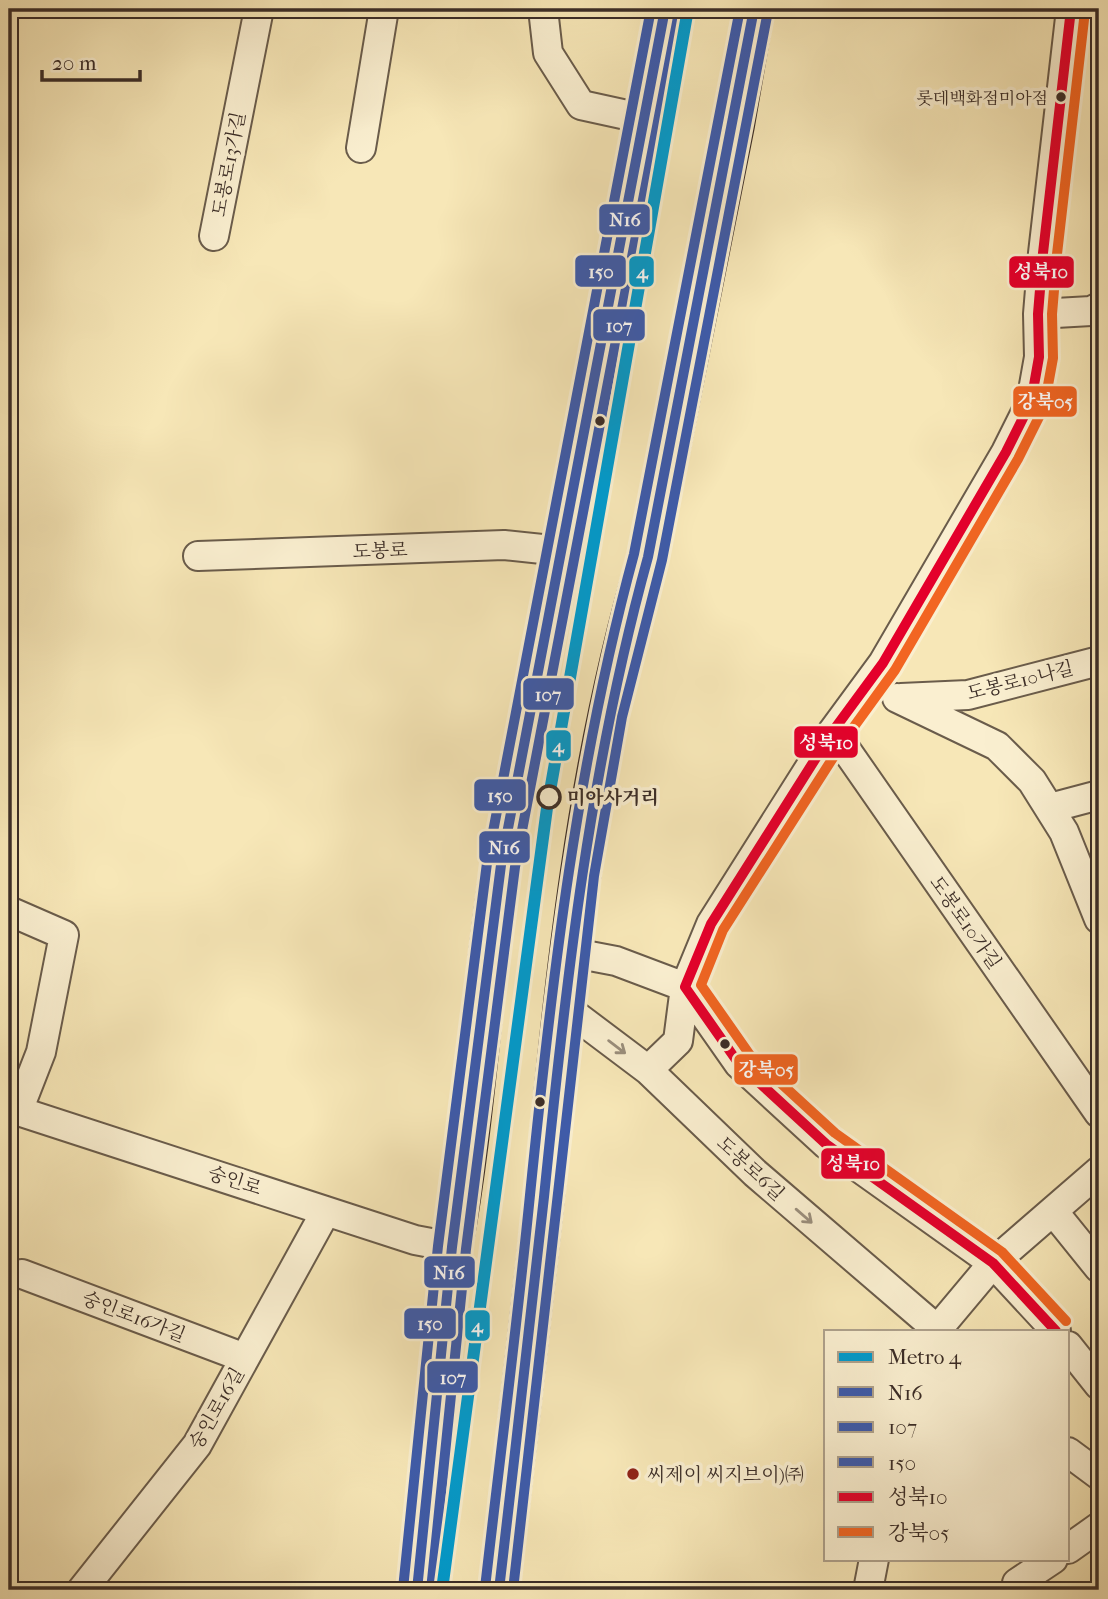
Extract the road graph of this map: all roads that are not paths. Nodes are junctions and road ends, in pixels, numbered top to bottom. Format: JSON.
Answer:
{"nodes":[{"id":1,"x":259,"y":9,"type":"edge"},
{"id":2,"x":384,"y":9,"type":"edge"},
{"id":3,"x":542,"y":9,"type":"edge"},
{"id":4,"x":665,"y":9,"type":"edge"},
{"id":5,"x":754,"y":9,"type":"edge"},
{"id":6,"x":1071,"y":9,"type":"edge"},
{"id":7,"x":645,"y":119,"type":"junction"},
{"id":8,"x":360,"y":148,"type":"dead end"},
{"id":9,"x":214,"y":236,"type":"dead end"},
{"id":10,"x":1099,"y":307,"type":"edge"},
{"id":11,"x":1038,"y":314,"type":"junction"},
{"id":12,"x":561,"y":551,"type":"junction"},
{"id":13,"x":198,"y":556,"type":"dead end"},
{"id":14,"x":1099,"y":661,"type":"edge"},
{"id":15,"x":897,"y":698,"type":"junction"},
{"id":16,"x":856,"y":700,"type":"junction"},
{"id":17,"x":833,"y":731,"type":"junction"},
{"id":18,"x":1099,"y":795,"type":"edge"},
{"id":19,"x":1050,"y":808,"type":"junction"},
{"id":20,"x":9,"y":911,"type":"edge"},
{"id":21,"x":1099,"y":919,"type":"edge"},
{"id":22,"x":569,"y":948,"type":"junction"},
{"id":23,"x":685,"y":987,"type":"junction"},
{"id":24,"x":563,"y":1006,"type":"junction"},
{"id":25,"x":648,"y":1070,"type":"junction"},
{"id":26,"x":14,"y":1110,"type":"edge"},
{"id":27,"x":1099,"y":1113,"type":"edge"},
{"id":28,"x":1099,"y":1171,"type":"edge"},
{"id":29,"x":326,"y":1210,"type":"junction"},
{"id":30,"x":1053,"y":1211,"type":"junction"},
{"id":31,"x":452,"y":1247,"type":"junction"},
{"id":32,"x":993,"y":1263,"type":"junction"},
{"id":33,"x":1099,"y":1268,"type":"edge"},
{"id":34,"x":22,"y":1273,"type":"dead end"},
{"id":35,"x":936,"y":1330,"type":"edge"},
{"id":36,"x":938,"y":1330,"type":"edge"},
{"id":37,"x":1055,"y":1330,"type":"edge"},
{"id":38,"x":1070,"y":1349,"type":"edge"},
{"id":39,"x":245,"y":1358,"type":"junction"},
{"id":40,"x":1099,"y":1385,"type":"edge"},
{"id":41,"x":1070,"y":1453,"type":"edge"},
{"id":42,"x":1099,"y":1475,"type":"edge"},
{"id":43,"x":1099,"y":1527,"type":"edge"},
{"id":44,"x":1070,"y":1548,"type":"edge"},
{"id":45,"x":874,"y":1560,"type":"edge"},
{"id":46,"x":1052,"y":1560,"type":"edge"},
{"id":47,"x":82,"y":1590,"type":"edge"},
{"id":48,"x":417,"y":1590,"type":"edge"},
{"id":49,"x":499,"y":1590,"type":"edge"},
{"id":50,"x":868,"y":1590,"type":"edge"},
{"id":51,"x":1021,"y":1590,"type":"edge"}],
"edges":[{"from":1,"to":9,"type":"street","name":"도봉로13가길"},
{"from":2,"to":8,"type":"street"},
{"from":3,"to":7,"type":"street"},
{"from":4,"to":7,"type":"main road"},
{"from":5,"to":22,"type":"main road"},
{"from":6,"to":11,"type":"street"},
{"from":7,"to":12,"type":"main road"},
{"from":10,"to":11,"type":"street"},
{"from":11,"to":16,"type":"street"},
{"from":12,"to":13,"type":"street","name":"도봉로"},
{"from":12,"to":31,"type":"main road"},
{"from":14,"to":15,"type":"street","name":"도봉로10나길"},
{"from":15,"to":16,"type":"street","name":"도봉로10나길"},
{"from":15,"to":19,"type":"street"},
{"from":16,"to":17,"type":"street"},
{"from":17,"to":23,"type":"street"},
{"from":17,"to":27,"type":"street","name":"도봉로10가길"},
{"from":18,"to":19,"type":"street"},
{"from":19,"to":21,"type":"street"},
{"from":20,"to":26,"type":"street","name":"숭인로"},
{"from":22,"to":23,"type":"street"},
{"from":22,"to":24,"type":"main road"},
{"from":23,"to":25,"type":"street"},
{"from":23,"to":32,"type":"street"},
{"from":24,"to":25,"type":"street","name":"도봉로6길","one_way":true},
{"from":24,"to":49,"type":"main road"},
{"from":25,"to":35,"type":"street","name":"도봉로6길","one_way":true},
{"from":26,"to":29,"type":"street","name":"숭인로"},
{"from":28,"to":30,"type":"street"},
{"from":29,"to":31,"type":"street","name":"숭인로"},
{"from":29,"to":39,"type":"street","name":"숭인로16길"},
{"from":30,"to":32,"type":"street"},
{"from":30,"to":33,"type":"street"},
{"from":31,"to":48,"type":"main road"},
{"from":32,"to":36,"type":"street"},
{"from":32,"to":37,"type":"street"},
{"from":34,"to":39,"type":"street","name":"숭인로16가길"},
{"from":38,"to":40,"type":"street"},
{"from":39,"to":47,"type":"street","name":"숭인로16길"},
{"from":41,"to":42,"type":"street"},
{"from":43,"to":44,"type":"street"},
{"from":45,"to":50,"type":"street"},
{"from":46,"to":51,"type":"street"}]}
